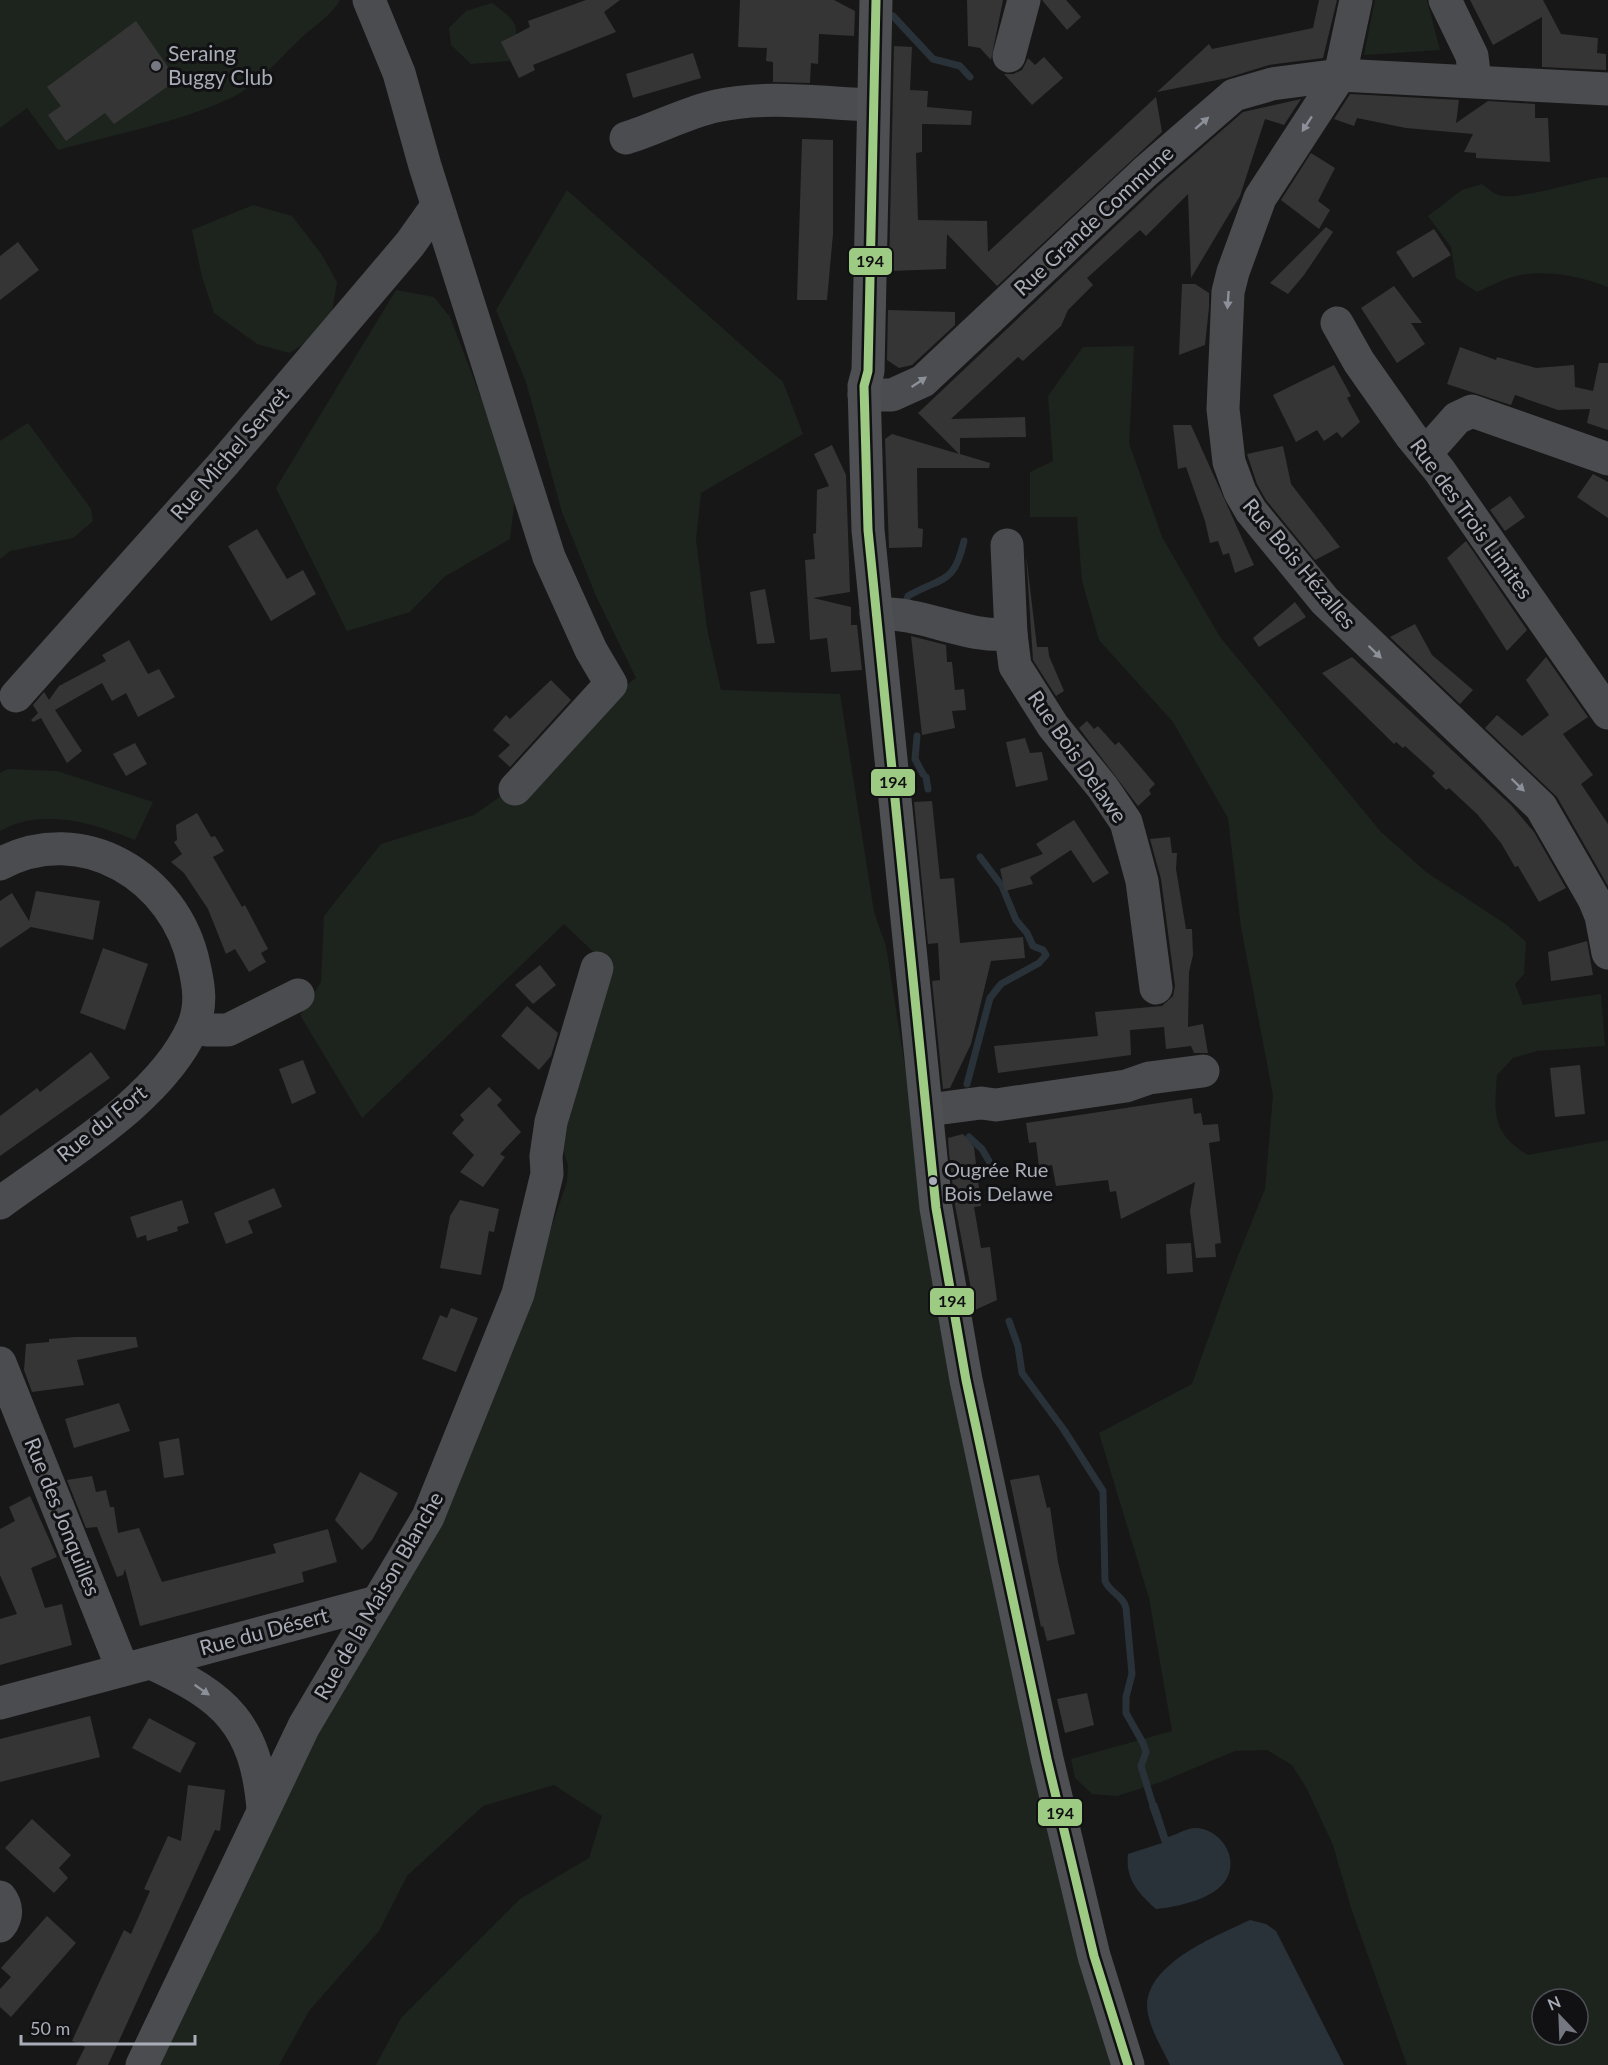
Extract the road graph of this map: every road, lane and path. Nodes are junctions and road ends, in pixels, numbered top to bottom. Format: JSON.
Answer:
{"nodes":[{"id":1,"x":369,"y":0,"type":"edge"},
{"id":2,"x":876,"y":0,"type":"edge"},
{"id":3,"x":1024,"y":0,"type":"edge"},
{"id":4,"x":1356,"y":0,"type":"edge"},
{"id":5,"x":1445,"y":0,"type":"edge"},
{"id":6,"x":1010,"y":56,"type":"dead end"},
{"id":7,"x":1340,"y":75,"type":"junction"},
{"id":8,"x":1475,"y":81,"type":"junction"},
{"id":9,"x":1608,"y":89,"type":"edge"},
{"id":10,"x":872,"y":105,"type":"junction"},
{"id":11,"x":626,"y":138,"type":"dead end"},
{"id":12,"x":438,"y":206,"type":"junction"},
{"id":13,"x":1337,"y":323,"type":"dead end"},
{"id":14,"x":864,"y":395,"type":"junction"},
{"id":15,"x":1426,"y":453,"type":"junction"},
{"id":16,"x":1608,"y":459,"type":"edge"},
{"id":17,"x":1007,"y":545,"type":"dead end"},
{"id":18,"x":876,"y":614,"type":"junction"},
{"id":19,"x":1011,"y":634,"type":"junction"},
{"id":20,"x":16,"y":696,"type":"dead end"},
{"id":21,"x":1608,"y":713,"type":"edge"},
{"id":22,"x":515,"y":789,"type":"dead end"},
{"id":23,"x":0,"y":864,"type":"edge"},
{"id":24,"x":1608,"y":953,"type":"edge"},
{"id":25,"x":597,"y":968,"type":"dead end"},
{"id":26,"x":1156,"y":988,"type":"dead end"},
{"id":27,"x":298,"y":994,"type":"dead end"},
{"id":28,"x":194,"y":1025,"type":"junction"},
{"id":29,"x":1203,"y":1071,"type":"dead end"},
{"id":30,"x":928,"y":1110,"type":"junction"},
{"id":31,"x":0,"y":1203,"type":"edge"},
{"id":32,"x":0,"y":1364,"type":"edge"},
{"id":33,"x":377,"y":1602,"type":"junction"},
{"id":34,"x":137,"y":1666,"type":"junction"},
{"id":35,"x":0,"y":1703,"type":"edge"},
{"id":36,"x":263,"y":1809,"type":"junction"},
{"id":37,"x":0,"y":1897,"type":"edge"},
{"id":38,"x":0,"y":1926,"type":"edge"},
{"id":39,"x":142,"y":2065,"type":"edge"},
{"id":40,"x":1128,"y":2065,"type":"edge"}],
"edges":[{"from":1,"to":12,"type":"street"},
{"from":2,"to":10,"type":"main road"},
{"from":3,"to":6,"type":"street"},
{"from":4,"to":7,"type":"street"},
{"from":5,"to":8,"type":"street"},
{"from":7,"to":8,"type":"street","name":"Rue Grande Commune"},
{"from":14,"to":7,"type":"street","name":"Rue Grande Commune","one_way":true},
{"from":7,"to":24,"type":"street","name":"Rue Bois Hézalles","one_way":true},
{"from":8,"to":9,"type":"street","name":"Rue Grande Commune"},
{"from":10,"to":11,"type":"street"},
{"from":10,"to":14,"type":"main road"},
{"from":12,"to":20,"type":"street","name":"Rue Michel Servet"},
{"from":12,"to":22,"type":"street"},
{"from":13,"to":15,"type":"street","name":"Rue des Trois Limites"},
{"from":14,"to":18,"type":"main road"},
{"from":15,"to":16,"type":"street"},
{"from":15,"to":21,"type":"street","name":"Rue des Trois Limites"},
{"from":17,"to":19,"type":"street","name":"Rue Bois Delawe"},
{"from":18,"to":19,"type":"street"},
{"from":18,"to":30,"type":"main road"},
{"from":19,"to":26,"type":"street","name":"Rue Bois Delawe"},
{"from":23,"to":28,"type":"street","name":"Rue du Fort"},
{"from":25,"to":33,"type":"street","name":"Rue de la Maison Blanche"},
{"from":27,"to":28,"type":"street"},
{"from":28,"to":31,"type":"street","name":"Rue du Fort"},
{"from":29,"to":30,"type":"street"},
{"from":30,"to":40,"type":"main road"},
{"from":32,"to":34,"type":"street","name":"Rue des Jonquilles"},
{"from":33,"to":34,"type":"street","name":"Rue du Désert"},
{"from":33,"to":36,"type":"street","name":"Rue de la Maison Blanche"},
{"from":34,"to":35,"type":"street","name":"Rue du Désert"},
{"from":34,"to":36,"type":"street","name":"Rue du Désert","one_way":true},
{"from":36,"to":39,"type":"street","name":"Rue de la Maison Blanche"},
{"from":37,"to":38,"type":"street"}]}
